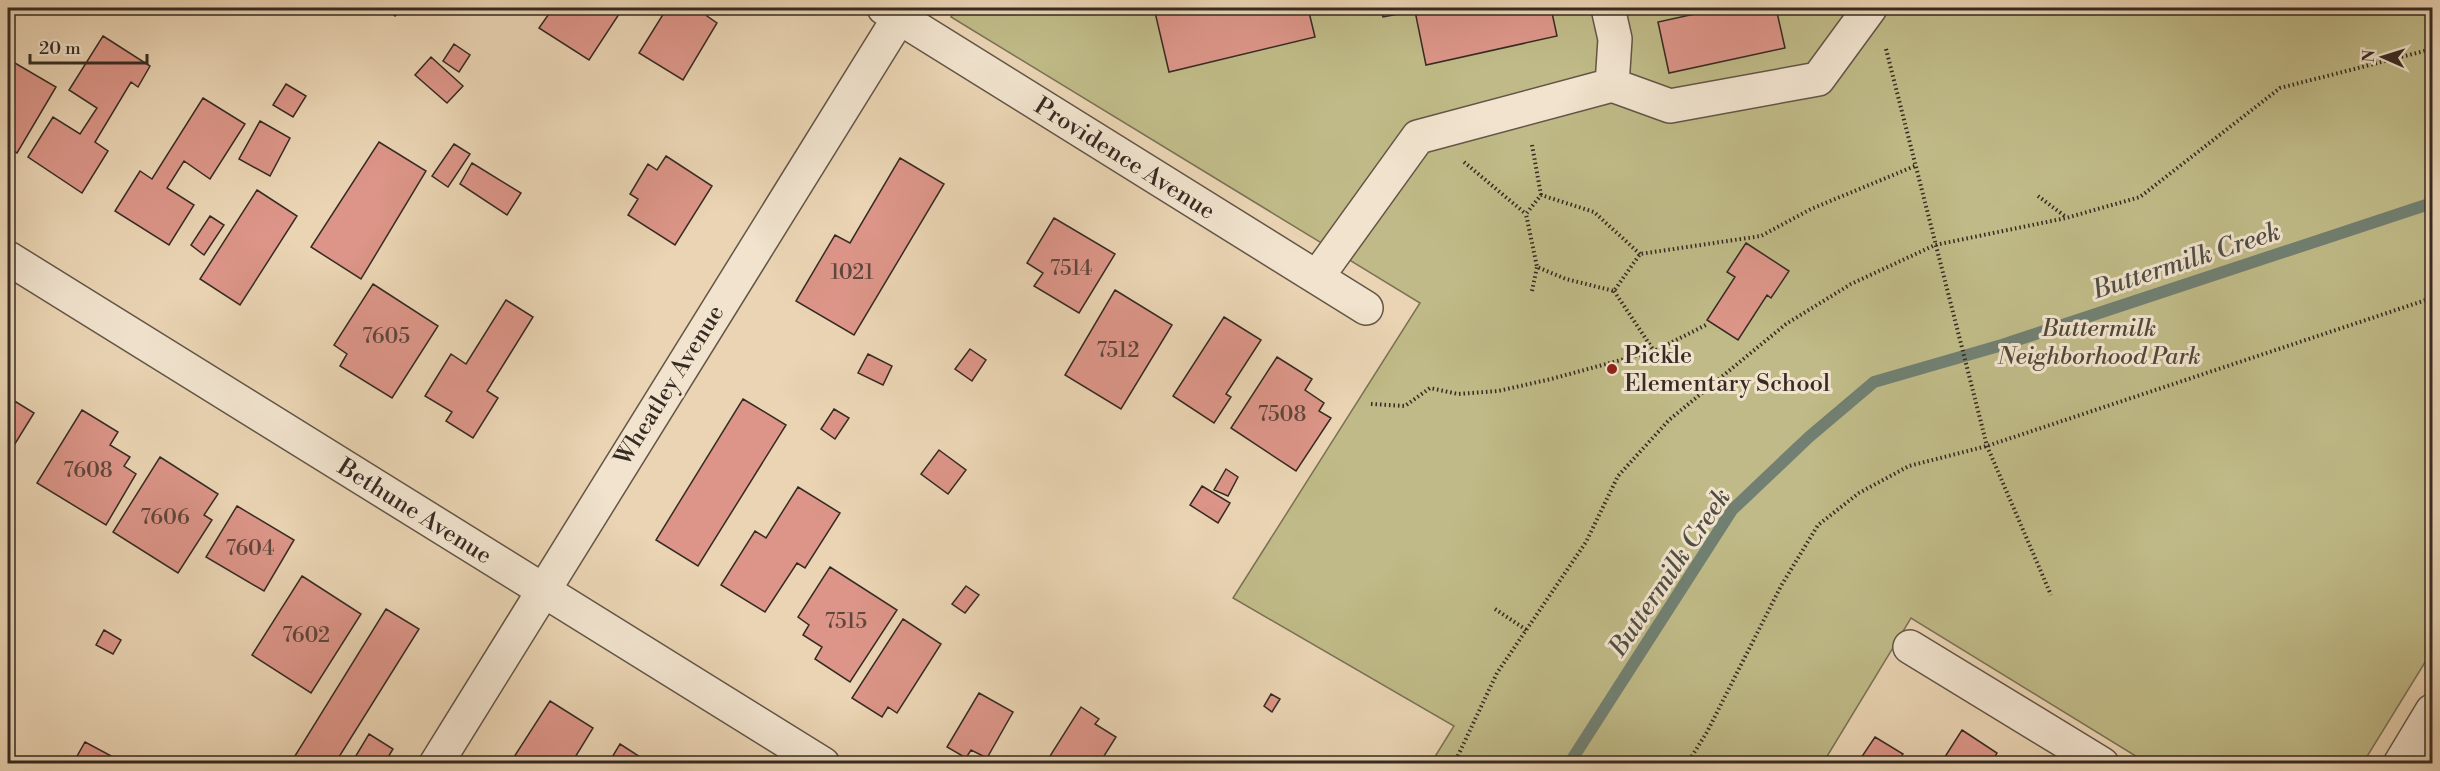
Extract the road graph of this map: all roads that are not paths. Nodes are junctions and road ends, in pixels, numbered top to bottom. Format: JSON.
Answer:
{"nodes":[{"id":1,"x":1608,"y":8,"type":"edge"},
{"id":2,"x":1870,"y":8,"type":"edge"},
{"id":3,"x":896,"y":11,"type":"edge"},
{"id":4,"x":1612,"y":85,"type":"junction"},
{"id":5,"x":8,"y":258,"type":"edge"},
{"id":6,"x":1317,"y":277,"type":"junction"},
{"id":7,"x":1366,"y":308,"type":"dead end"},
{"id":8,"x":542,"y":590,"type":"junction"},
{"id":9,"x":1910,"y":647,"type":"dead end"},
{"id":10,"x":2433,"y":711,"type":"edge"},
{"id":11,"x":436,"y":764,"type":"edge"},
{"id":12,"x":823,"y":764,"type":"edge"},
{"id":13,"x":2102,"y":764,"type":"edge"},
{"id":14,"x":2400,"y":764,"type":"edge"}],
"edges":[{"from":1,"to":4,"type":"street"},
{"from":2,"to":4,"type":"street"},
{"from":3,"to":6,"type":"street","name":"Providence Avenue"},
{"from":3,"to":8,"type":"street","name":"Wheatley Avenue"},
{"from":4,"to":6,"type":"street"},
{"from":5,"to":8,"type":"street","name":"Bethune Avenue"},
{"from":6,"to":7,"type":"street","name":"Providence Avenue"},
{"from":8,"to":11,"type":"street","name":"Wheatley Avenue"},
{"from":8,"to":12,"type":"street","name":"Bethune Avenue"},
{"from":9,"to":13,"type":"street"},
{"from":10,"to":14,"type":"street"}]}
